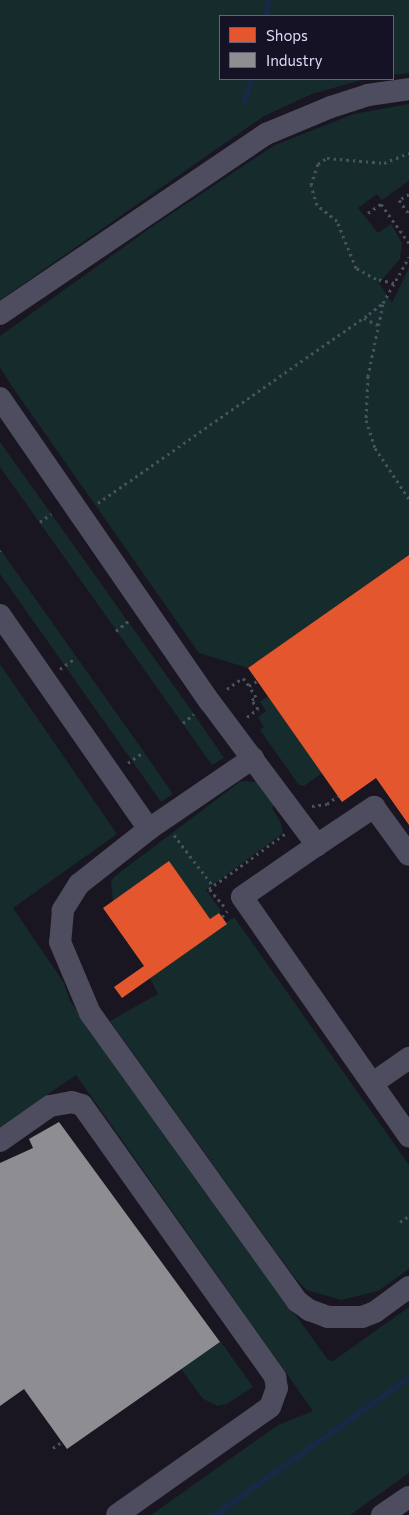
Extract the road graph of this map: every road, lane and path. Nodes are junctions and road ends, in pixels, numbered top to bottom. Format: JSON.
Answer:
{"nodes":[{"id":1,"x":409,"y":89,"type":"edge"},
{"id":2,"x":409,"y":154,"type":"edge"},
{"id":3,"x":409,"y":194,"type":"edge"},
{"id":4,"x":368,"y":213,"type":"dead end"},
{"id":5,"x":409,"y":214,"type":"edge"},
{"id":6,"x":409,"y":243,"type":"edge"},
{"id":7,"x":409,"y":257,"type":"edge"},
{"id":8,"x":394,"y":283,"type":"junction"},
{"id":9,"x":383,"y":303,"type":"junction"},
{"id":10,"x":0,"y":314,"type":"edge"},
{"id":11,"x":363,"y":318,"type":"junction"},
{"id":12,"x":378,"y":325,"type":"junction"},
{"id":13,"x":0,"y":398,"type":"edge"},
{"id":14,"x":409,"y":499,"type":"edge"},
{"id":15,"x":98,"y":503,"type":"dead end"},
{"id":16,"x":51,"y":514,"type":"dead end"},
{"id":17,"x":40,"y":522,"type":"dead end"},
{"id":18,"x":0,"y":615,"type":"edge"},
{"id":19,"x":127,"y":622,"type":"dead end"},
{"id":20,"x":116,"y":631,"type":"dead end"},
{"id":21,"x":76,"y":658,"type":"dead end"},
{"id":22,"x":65,"y":666,"type":"dead end"},
{"id":23,"x":257,"y":680,"type":"dead end"},
{"id":24,"x":249,"y":686,"type":"junction"},
{"id":25,"x":227,"y":690,"type":"dead end"},
{"id":26,"x":194,"y":714,"type":"dead end"},
{"id":27,"x":246,"y":716,"type":"dead end"},
{"id":28,"x":183,"y":723,"type":"dead end"},
{"id":29,"x":144,"y":752,"type":"dead end"},
{"id":30,"x":253,"y":758,"type":"junction"},
{"id":31,"x":132,"y":760,"type":"dead end"},
{"id":32,"x":286,"y":825,"type":"dead end"},
{"id":33,"x":149,"y":830,"type":"junction"},
{"id":34,"x":174,"y":835,"type":"dead end"},
{"id":35,"x":317,"y":845,"type":"junction"},
{"id":36,"x":409,"y":855,"type":"edge"},
{"id":37,"x":212,"y":886,"type":"junction"},
{"id":38,"x":222,"y":917,"type":"dead end"},
{"id":39,"x":409,"y":1058,"type":"edge"},
{"id":40,"x":373,"y":1083,"type":"junction"},
{"id":41,"x":409,"y":1136,"type":"edge"},
{"id":42,"x":0,"y":1141,"type":"edge"},
{"id":43,"x":409,"y":1216,"type":"edge"},
{"id":44,"x":400,"y":1222,"type":"dead end"},
{"id":45,"x":409,"y":1287,"type":"edge"},
{"id":46,"x":62,"y":1442,"type":"dead end"},
{"id":47,"x":53,"y":1448,"type":"dead end"},
{"id":48,"x":409,"y":1498,"type":"edge"},
{"id":49,"x":117,"y":1515,"type":"edge"},
{"id":50,"x":382,"y":1515,"type":"edge"}],
"edges":[{"from":1,"to":10,"type":"lane"},
{"from":2,"to":8,"type":"path"},
{"from":3,"to":5,"type":"path"},
{"from":4,"to":6,"type":"path"},
{"from":7,"to":8,"type":"path"},
{"from":8,"to":9,"type":"path"},
{"from":9,"to":11,"type":"path"},
{"from":9,"to":12,"type":"path"},
{"from":11,"to":12,"type":"path"},
{"from":11,"to":15,"type":"path"},
{"from":12,"to":14,"type":"path"},
{"from":13,"to":30,"type":"lane"},
{"from":16,"to":17,"type":"path"},
{"from":18,"to":33,"type":"lane"},
{"from":19,"to":20,"type":"path"},
{"from":21,"to":22,"type":"path"},
{"from":23,"to":24,"type":"path"},
{"from":24,"to":25,"type":"path"},
{"from":24,"to":27,"type":"path"},
{"from":26,"to":28,"type":"path"},
{"from":29,"to":31,"type":"path"},
{"from":30,"to":33,"type":"lane"},
{"from":30,"to":35,"type":"lane"},
{"from":32,"to":37,"type":"path"},
{"from":33,"to":45,"type":"lane"},
{"from":34,"to":37,"type":"path"},
{"from":35,"to":36,"type":"lane"},
{"from":35,"to":40,"type":"lane"},
{"from":37,"to":38,"type":"path"},
{"from":39,"to":40,"type":"lane"},
{"from":40,"to":41,"type":"lane"},
{"from":42,"to":49,"type":"lane"},
{"from":43,"to":44,"type":"path"},
{"from":46,"to":47,"type":"path"},
{"from":48,"to":50,"type":"lane"}]}
